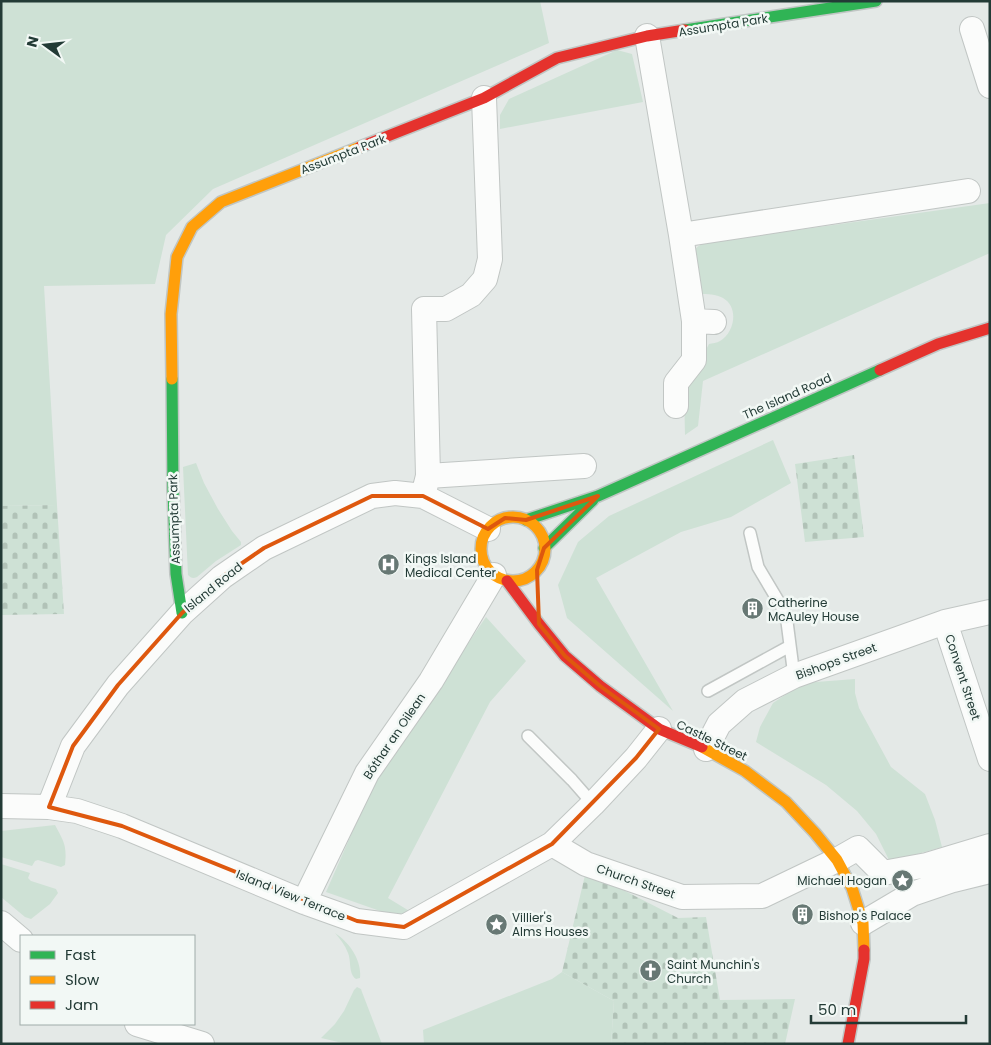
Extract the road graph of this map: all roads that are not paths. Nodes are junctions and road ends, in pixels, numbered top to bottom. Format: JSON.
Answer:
{"nodes":[{"id":1,"x":876,"y":1,"type":"edge"},
{"id":2,"x":972,"y":29,"type":"dead end"},
{"id":3,"x":647,"y":36,"type":"junction"},
{"id":4,"x":990,"y":86,"type":"edge"},
{"id":5,"x":484,"y":98,"type":"junction"},
{"id":6,"x":968,"y":191,"type":"dead end"},
{"id":7,"x":681,"y":235,"type":"junction"},
{"id":8,"x":990,"y":328,"type":"edge"},
{"id":9,"x":676,"y":406,"type":"dead end"},
{"id":10,"x":584,"y":466,"type":"dead end"},
{"id":11,"x":425,"y":486,"type":"junction"},
{"id":12,"x":598,"y":496,"type":"junction"},
{"id":13,"x":526,"y":520,"type":"junction"},
{"id":14,"x":488,"y":529,"type":"junction"},
{"id":15,"x":750,"y":532,"type":"dead end"},
{"id":16,"x":544,"y":548,"type":"junction"},
{"id":17,"x":537,"y":570,"type":"junction"},
{"id":18,"x":501,"y":578,"type":"junction"},
{"id":19,"x":538,"y":588,"type":"dead end"},
{"id":20,"x":538,"y":606,"type":"dead end"},
{"id":21,"x":182,"y":612,"type":"junction"},
{"id":22,"x":990,"y":612,"type":"edge"},
{"id":23,"x":945,"y":622,"type":"junction"},
{"id":24,"x":539,"y":624,"type":"junction"},
{"id":25,"x":790,"y":646,"type":"junction"},
{"id":26,"x":794,"y":676,"type":"junction"},
{"id":27,"x":708,"y":692,"type":"dead end"},
{"id":28,"x":659,"y":729,"type":"junction"},
{"id":29,"x":528,"y":736,"type":"dead end"},
{"id":30,"x":706,"y":749,"type":"junction"},
{"id":31,"x":990,"y":759,"type":"edge"},
{"id":32,"x":593,"y":804,"type":"junction"},
{"id":33,"x":1,"y":806,"type":"edge"},
{"id":34,"x":50,"y":807,"type":"junction"},
{"id":35,"x":552,"y":844,"type":"junction"},
{"id":36,"x":990,"y":846,"type":"edge"},
{"id":37,"x":837,"y":860,"type":"junction"},
{"id":38,"x":990,"y":871,"type":"edge"},
{"id":39,"x":304,"y":902,"type":"junction"},
{"id":40,"x":1,"y":923,"type":"edge"},
{"id":41,"x":863,"y":923,"type":"junction"},
{"id":42,"x":20,"y":939,"type":"edge"},
{"id":43,"x":140,"y":1025,"type":"edge"},
{"id":44,"x":202,"y":1044,"type":"edge"},
{"id":45,"x":848,"y":1044,"type":"edge"}],
"edges":[{"from":1,"to":3,"type":"main road","name":"Assumpta Park"},
{"from":2,"to":4,"type":"street"},
{"from":3,"to":5,"type":"main road","name":"Assumpta Park"},
{"from":3,"to":7,"type":"street"},
{"from":5,"to":11,"type":"street"},
{"from":5,"to":21,"type":"main road","name":"Assumpta Park"},
{"from":6,"to":7,"type":"street"},
{"from":7,"to":9,"type":"street"},
{"from":8,"to":12,"type":"main road","name":"The Island Road"},
{"from":10,"to":11,"type":"street"},
{"from":11,"to":14,"type":"street","name":"Island Road"},
{"from":11,"to":21,"type":"street","name":"Island Road"},
{"from":12,"to":13,"type":"main road"},
{"from":12,"to":16,"type":"main road"},
{"from":13,"to":14,"type":"main road"},
{"from":13,"to":16,"type":"main road"},
{"from":14,"to":18,"type":"main road"},
{"from":15,"to":25,"type":"lane"},
{"from":16,"to":17,"type":"main road"},
{"from":17,"to":18,"type":"main road"},
{"from":17,"to":19,"type":"main road"},
{"from":18,"to":24,"type":"main road","name":"Castle Street"},
{"from":18,"to":39,"type":"street","name":"Bóthar an Oilean"},
{"from":20,"to":24,"type":"main road"},
{"from":21,"to":34,"type":"street","name":"Island Road"},
{"from":22,"to":23,"type":"street","name":"Bishops Street"},
{"from":23,"to":26,"type":"street","name":"Bishops Street"},
{"from":23,"to":31,"type":"street","name":"Convent Street"},
{"from":24,"to":28,"type":"main road","name":"Castle Street"},
{"from":25,"to":26,"type":"lane"},
{"from":25,"to":27,"type":"lane"},
{"from":26,"to":30,"type":"street","name":"Bishops Street"},
{"from":28,"to":30,"type":"main road","name":"Castle Street"},
{"from":28,"to":32,"type":"street","name":"Island View Terrace"},
{"from":29,"to":32,"type":"lane"},
{"from":30,"to":37,"type":"main road","name":"Castle Street"},
{"from":32,"to":35,"type":"street","name":"Island View Terrace"},
{"from":33,"to":34,"type":"street","name":"Island View Terrace"},
{"from":34,"to":39,"type":"street","name":"Island View Terrace"},
{"from":35,"to":37,"type":"street","name":"Church Street"},
{"from":35,"to":39,"type":"street","name":"Island View Terrace"},
{"from":36,"to":37,"type":"street","name":"Church Street"},
{"from":37,"to":41,"type":"main road","name":"Castle Street"},
{"from":38,"to":41,"type":"street"},
{"from":40,"to":42,"type":"street"},
{"from":41,"to":45,"type":"main road","name":"Castle Street"},
{"from":43,"to":44,"type":"street"}]}
